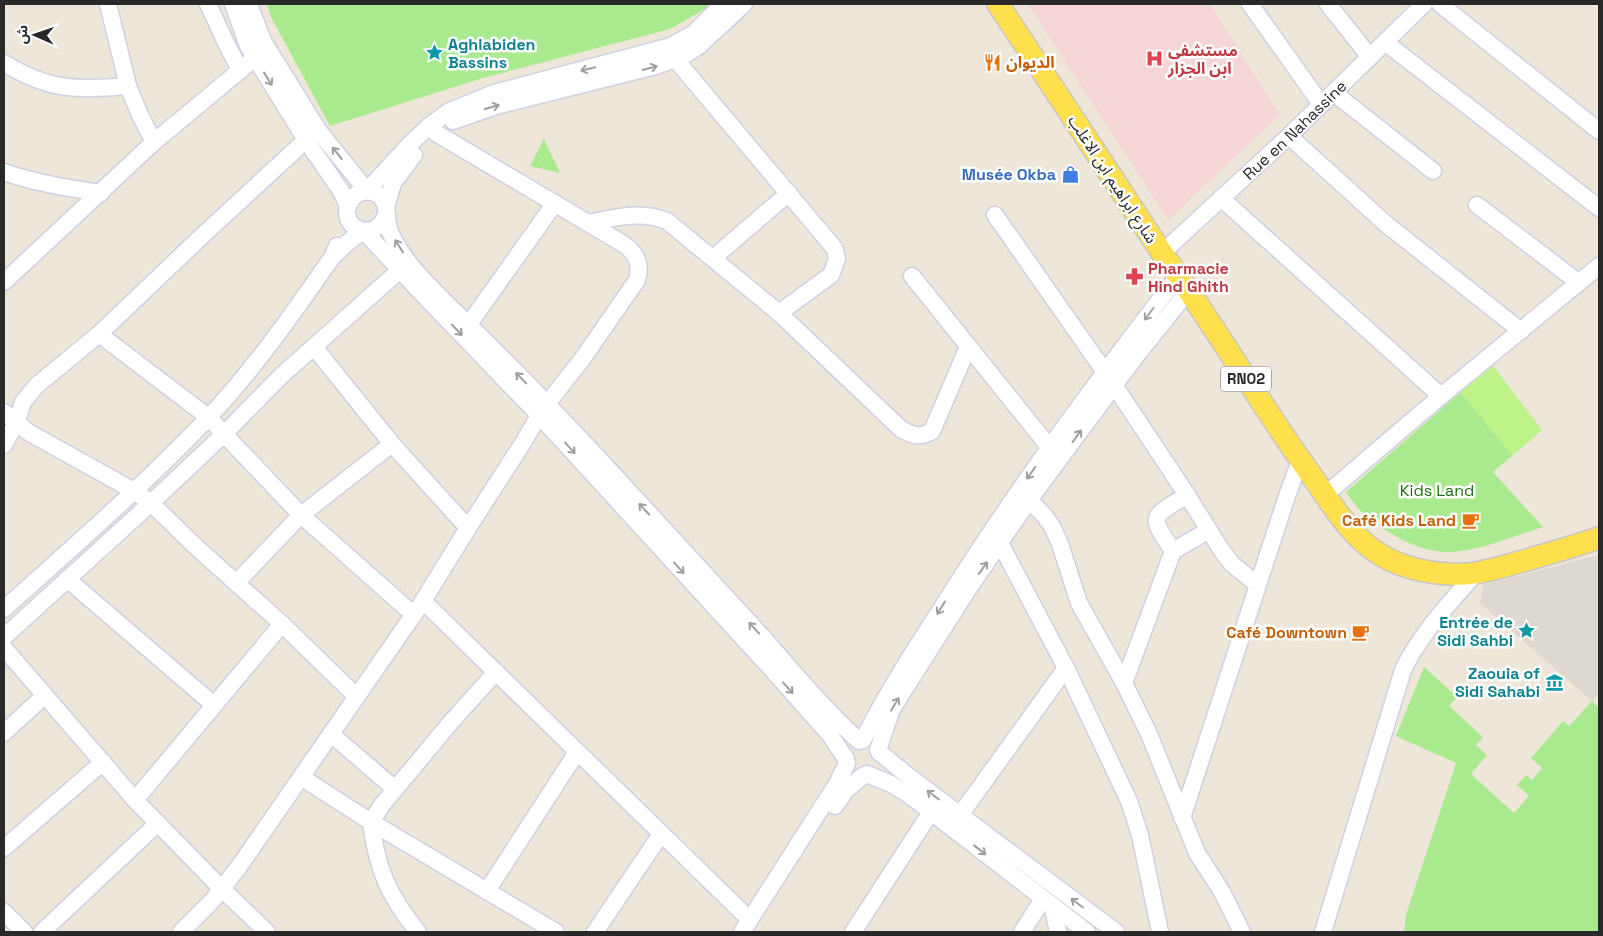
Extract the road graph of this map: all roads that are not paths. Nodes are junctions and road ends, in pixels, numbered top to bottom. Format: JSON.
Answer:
{"nodes":[{"id":1,"x":108,"y":4,"type":"edge"},
{"id":2,"x":208,"y":4,"type":"edge"},
{"id":3,"x":233,"y":4,"type":"edge"},
{"id":4,"x":249,"y":4,"type":"edge"},
{"id":5,"x":723,"y":4,"type":"edge"},
{"id":6,"x":744,"y":4,"type":"edge"},
{"id":7,"x":998,"y":4,"type":"edge"},
{"id":8,"x":1250,"y":4,"type":"edge"},
{"id":9,"x":1328,"y":4,"type":"edge"},
{"id":10,"x":1424,"y":4,"type":"edge"},
{"id":11,"x":1440,"y":4,"type":"edge"},
{"id":12,"x":1386,"y":43,"type":"junction"},
{"id":13,"x":673,"y":53,"type":"junction"},
{"id":14,"x":262,"y":54,"type":"junction"},
{"id":15,"x":1370,"y":57,"type":"junction"},
{"id":16,"x":4,"y":63,"type":"edge"},
{"id":17,"x":240,"y":70,"type":"junction"},
{"id":18,"x":128,"y":86,"type":"junction"},
{"id":19,"x":1334,"y":93,"type":"junction"},
{"id":20,"x":1321,"y":104,"type":"junction"},
{"id":21,"x":1599,"y":131,"type":"edge"},
{"id":22,"x":436,"y":133,"type":"junction"},
{"id":23,"x":1289,"y":136,"type":"junction"},
{"id":24,"x":306,"y":140,"type":"junction"},
{"id":25,"x":154,"y":142,"type":"junction"},
{"id":26,"x":1433,"y":171,"type":"dead end"},
{"id":27,"x":4,"y":172,"type":"edge"},
{"id":28,"x":367,"y":191,"type":"junction"},
{"id":29,"x":100,"y":193,"type":"junction"},
{"id":30,"x":789,"y":194,"type":"junction"},
{"id":31,"x":1221,"y":198,"type":"junction"},
{"id":32,"x":555,"y":204,"type":"junction"},
{"id":33,"x":1477,"y":205,"type":"dead end"},
{"id":34,"x":1599,"y":208,"type":"edge"},
{"id":35,"x":348,"y":210,"type":"junction"},
{"id":36,"x":386,"y":211,"type":"junction"},
{"id":37,"x":995,"y":215,"type":"dead end"},
{"id":38,"x":588,"y":223,"type":"junction"},
{"id":39,"x":364,"y":231,"type":"junction"},
{"id":40,"x":1162,"y":253,"type":"junction"},
{"id":41,"x":333,"y":256,"type":"junction"},
{"id":42,"x":713,"y":258,"type":"junction"},
{"id":43,"x":1599,"y":266,"type":"edge"},
{"id":44,"x":400,"y":270,"type":"junction"},
{"id":45,"x":912,"y":276,"type":"dead end"},
{"id":46,"x":4,"y":282,"type":"edge"},
{"id":47,"x":1184,"y":282,"type":"junction"},
{"id":48,"x":1578,"y":282,"type":"junction"},
{"id":49,"x":779,"y":313,"type":"junction"},
{"id":50,"x":469,"y":324,"type":"junction"},
{"id":51,"x":1521,"y":331,"type":"junction"},
{"id":52,"x":99,"y":334,"type":"junction"},
{"id":53,"x":314,"y":347,"type":"junction"},
{"id":54,"x":968,"y":347,"type":"junction"},
{"id":55,"x":1110,"y":379,"type":"junction"},
{"id":56,"x":1441,"y":396,"type":"junction"},
{"id":57,"x":543,"y":410,"type":"junction"},
{"id":58,"x":10,"y":417,"type":"edge"},
{"id":59,"x":208,"y":417,"type":"junction"},
{"id":60,"x":223,"y":435,"type":"junction"},
{"id":61,"x":392,"y":444,"type":"junction"},
{"id":62,"x":4,"y":445,"type":"edge"},
{"id":63,"x":1050,"y":448,"type":"junction"},
{"id":64,"x":1300,"y":461,"type":"junction"},
{"id":65,"x":134,"y":490,"type":"junction"},
{"id":66,"x":1187,"y":495,"type":"junction"},
{"id":67,"x":1325,"y":495,"type":"junction"},
{"id":68,"x":1030,"y":500,"type":"junction"},
{"id":69,"x":151,"y":503,"type":"junction"},
{"id":70,"x":301,"y":515,"type":"junction"},
{"id":71,"x":468,"y":528,"type":"junction"},
{"id":72,"x":1209,"y":530,"type":"junction"},
{"id":73,"x":995,"y":538,"type":"junction"},
{"id":74,"x":1599,"y":538,"type":"edge"},
{"id":75,"x":1173,"y":551,"type":"junction"},
{"id":76,"x":1475,"y":574,"type":"junction"},
{"id":77,"x":67,"y":579,"type":"junction"},
{"id":78,"x":236,"y":583,"type":"junction"},
{"id":79,"x":1258,"y":585,"type":"junction"},
{"id":80,"x":419,"y":608,"type":"junction"},
{"id":81,"x":4,"y":609,"type":"edge"},
{"id":82,"x":282,"y":624,"type":"junction"},
{"id":83,"x":4,"y":637,"type":"edge"},
{"id":84,"x":4,"y":648,"type":"edge"},
{"id":85,"x":1066,"y":668,"type":"junction"},
{"id":86,"x":496,"y":672,"type":"junction"},
{"id":87,"x":1124,"y":683,"type":"junction"},
{"id":88,"x":44,"y":696,"type":"junction"},
{"id":89,"x":356,"y":696,"type":"junction"},
{"id":90,"x":214,"y":705,"type":"junction"},
{"id":91,"x":4,"y":733,"type":"edge"},
{"id":92,"x":331,"y":734,"type":"junction"},
{"id":93,"x":861,"y":741,"type":"junction"},
{"id":94,"x":879,"y":751,"type":"junction"},
{"id":95,"x":577,"y":752,"type":"junction"},
{"id":96,"x":846,"y":761,"type":"junction"},
{"id":97,"x":103,"y":762,"type":"junction"},
{"id":98,"x":865,"y":774,"type":"junction"},
{"id":99,"x":301,"y":777,"type":"junction"},
{"id":100,"x":395,"y":789,"type":"junction"},
{"id":101,"x":136,"y":800,"type":"junction"},
{"id":102,"x":931,"y":812,"type":"junction"},
{"id":103,"x":960,"y":815,"type":"junction"},
{"id":104,"x":1182,"y":818,"type":"junction"},
{"id":105,"x":371,"y":822,"type":"junction"},
{"id":106,"x":158,"y":823,"type":"junction"},
{"id":107,"x":661,"y":834,"type":"junction"},
{"id":108,"x":4,"y":848,"type":"edge"},
{"id":109,"x":222,"y":889,"type":"junction"},
{"id":110,"x":487,"y":891,"type":"junction"},
{"id":111,"x":1048,"y":902,"type":"junction"},
{"id":112,"x":4,"y":912,"type":"edge"},
{"id":113,"x":749,"y":928,"type":"edge"},
{"id":114,"x":24,"y":932,"type":"edge"},
{"id":115,"x":42,"y":932,"type":"edge"},
{"id":116,"x":181,"y":932,"type":"edge"},
{"id":117,"x":268,"y":932,"type":"edge"},
{"id":118,"x":418,"y":932,"type":"edge"},
{"id":119,"x":556,"y":932,"type":"edge"},
{"id":120,"x":595,"y":932,"type":"edge"},
{"id":121,"x":853,"y":932,"type":"edge"},
{"id":122,"x":1022,"y":932,"type":"edge"},
{"id":123,"x":1058,"y":932,"type":"edge"},
{"id":124,"x":1087,"y":932,"type":"edge"},
{"id":125,"x":1116,"y":932,"type":"edge"},
{"id":126,"x":1160,"y":932,"type":"edge"},
{"id":127,"x":1242,"y":932,"type":"edge"},
{"id":128,"x":1322,"y":932,"type":"edge"}],
"edges":[{"from":1,"to":18,"type":"street"},
{"from":2,"to":17,"type":"street"},
{"from":3,"to":14,"type":"street"},
{"from":4,"to":14,"type":"street"},
{"from":5,"to":13,"type":"street"},
{"from":6,"to":13,"type":"street"},
{"from":7,"to":40,"type":"main road","name":"شارع ابراهيم ابن الاغلب","number":"RN02"},
{"from":8,"to":20,"type":"street"},
{"from":9,"to":15,"type":"street"},
{"from":10,"to":12,"type":"street","name":"Rue en Nahassine"},
{"from":11,"to":21,"type":"street"},
{"from":12,"to":15,"type":"street","name":"Rue en Nahassine"},
{"from":12,"to":34,"type":"street"},
{"from":22,"to":13,"type":"street","one_way":true},
{"from":13,"to":28,"type":"street","one_way":true},
{"from":13,"to":30,"type":"street"},
{"from":14,"to":17,"type":"street"},
{"from":14,"to":24,"type":"street","one_way":true},
{"from":28,"to":14,"type":"street","one_way":true},
{"from":15,"to":19,"type":"street","name":"Rue en Nahassine"},
{"from":16,"to":18,"type":"street"},
{"from":17,"to":25,"type":"street"},
{"from":18,"to":25,"type":"street"},
{"from":19,"to":20,"type":"street","name":"Rue en Nahassine"},
{"from":19,"to":26,"type":"street"},
{"from":20,"to":23,"type":"street","name":"Rue en Nahassine"},
{"from":22,"to":32,"type":"street"},
{"from":22,"to":36,"type":"street"},
{"from":23,"to":31,"type":"street","name":"Rue en Nahassine"},
{"from":23,"to":51,"type":"street"},
{"from":24,"to":35,"type":"street"},
{"from":24,"to":52,"type":"street"},
{"from":25,"to":29,"type":"street"},
{"from":27,"to":29,"type":"street"},
{"from":28,"to":35,"type":"street"},
{"from":28,"to":36,"type":"street"},
{"from":29,"to":46,"type":"street"},
{"from":30,"to":42,"type":"street"},
{"from":30,"to":49,"type":"street"},
{"from":31,"to":40,"type":"street","name":"Rue en Nahassine"},
{"from":31,"to":56,"type":"street"},
{"from":32,"to":38,"type":"street"},
{"from":32,"to":50,"type":"street"},
{"from":33,"to":48,"type":"street"},
{"from":35,"to":39,"type":"street"},
{"from":35,"to":41,"type":"street"},
{"from":36,"to":39,"type":"street"},
{"from":50,"to":36,"type":"street","one_way":true},
{"from":37,"to":55,"type":"street"},
{"from":38,"to":42,"type":"street"},
{"from":38,"to":57,"type":"street"},
{"from":39,"to":41,"type":"street"},
{"from":39,"to":44,"type":"street"},
{"from":40,"to":47,"type":"main road","name":"شارع ابراهيم ابن الاغلب","number":"RN02"},
{"from":41,"to":59,"type":"street"},
{"from":42,"to":49,"type":"street"},
{"from":43,"to":48,"type":"street"},
{"from":44,"to":53,"type":"street"},
{"from":44,"to":57,"type":"street","one_way":true},
{"from":45,"to":54,"type":"street"},
{"from":47,"to":55,"type":"street"},
{"from":47,"to":64,"type":"main road","name":"شارع ابراهيم ابن الاغلب","number":"RN02"},
{"from":48,"to":51,"type":"street"},
{"from":49,"to":54,"type":"street"},
{"from":57,"to":50,"type":"street","one_way":true},
{"from":51,"to":56,"type":"street"},
{"from":52,"to":58,"type":"street"},
{"from":52,"to":59,"type":"street"},
{"from":53,"to":60,"type":"street"},
{"from":53,"to":61,"type":"street"},
{"from":54,"to":63,"type":"street"},
{"from":55,"to":63,"type":"street"},
{"from":55,"to":66,"type":"street"},
{"from":68,"to":55,"type":"street","one_way":true},
{"from":56,"to":67,"type":"street"},
{"from":57,"to":71,"type":"street"},
{"from":93,"to":57,"type":"street","one_way":true},
{"from":57,"to":96,"type":"street","one_way":true},
{"from":58,"to":62,"type":"street"},
{"from":58,"to":65,"type":"street"},
{"from":59,"to":60,"type":"street"},
{"from":59,"to":65,"type":"street"},
{"from":60,"to":69,"type":"street"},
{"from":60,"to":70,"type":"street"},
{"from":61,"to":70,"type":"street"},
{"from":61,"to":71,"type":"street"},
{"from":63,"to":73,"type":"street","one_way":true},
{"from":64,"to":67,"type":"main road","name":"شارع ابراهيم ابن الاغلب","number":"RN02"},
{"from":64,"to":79,"type":"street"},
{"from":65,"to":69,"type":"street"},
{"from":65,"to":81,"type":"street"},
{"from":66,"to":72,"type":"street"},
{"from":66,"to":75,"type":"street"},
{"from":67,"to":76,"type":"main road","name":"شارع ابراهيم ابن الاغلب","number":"RN02"},
{"from":68,"to":73,"type":"street"},
{"from":68,"to":87,"type":"street"},
{"from":69,"to":77,"type":"street"},
{"from":69,"to":78,"type":"street"},
{"from":70,"to":78,"type":"street"},
{"from":70,"to":80,"type":"street"},
{"from":71,"to":80,"type":"street"},
{"from":72,"to":75,"type":"street"},
{"from":72,"to":79,"type":"street"},
{"from":73,"to":85,"type":"street"},
{"from":73,"to":93,"type":"street","one_way":true},
{"from":94,"to":73,"type":"street","one_way":true},
{"from":74,"to":76,"type":"main road","name":"شارع ابراهيم ابن الاغلب","number":"RN02"},
{"from":75,"to":87,"type":"street"},
{"from":76,"to":128,"type":"street"},
{"from":77,"to":83,"type":"street"},
{"from":77,"to":90,"type":"street"},
{"from":78,"to":82,"type":"street"},
{"from":79,"to":104,"type":"street"},
{"from":80,"to":86,"type":"street"},
{"from":80,"to":89,"type":"street"},
{"from":82,"to":89,"type":"street"},
{"from":82,"to":90,"type":"street"},
{"from":84,"to":88,"type":"street"},
{"from":85,"to":103,"type":"street"},
{"from":85,"to":126,"type":"street"},
{"from":86,"to":95,"type":"street"},
{"from":86,"to":100,"type":"street"},
{"from":87,"to":104,"type":"street"},
{"from":88,"to":91,"type":"street"},
{"from":88,"to":97,"type":"street"},
{"from":89,"to":92,"type":"street"},
{"from":90,"to":101,"type":"street"},
{"from":92,"to":99,"type":"street"},
{"from":92,"to":100,"type":"street"},
{"from":93,"to":94,"type":"street"},
{"from":93,"to":96,"type":"street"},
{"from":94,"to":98,"type":"street"},
{"from":103,"to":94,"type":"street","one_way":true},
{"from":95,"to":107,"type":"street"},
{"from":95,"to":110,"type":"street"},
{"from":96,"to":98,"type":"street"},
{"from":96,"to":113,"type":"street"},
{"from":97,"to":101,"type":"street"},
{"from":97,"to":108,"type":"street"},
{"from":98,"to":102,"type":"street"},
{"from":98,"to":113,"type":"street"},
{"from":99,"to":105,"type":"street"},
{"from":99,"to":109,"type":"street"},
{"from":100,"to":105,"type":"street"},
{"from":101,"to":106,"type":"street"},
{"from":102,"to":111,"type":"street","one_way":true},
{"from":102,"to":121,"type":"street"},
{"from":125,"to":103,"type":"street","one_way":true},
{"from":104,"to":127,"type":"street"},
{"from":105,"to":110,"type":"street"},
{"from":105,"to":118,"type":"street"},
{"from":106,"to":109,"type":"street"},
{"from":106,"to":115,"type":"street"},
{"from":107,"to":113,"type":"street"},
{"from":107,"to":120,"type":"street"},
{"from":109,"to":116,"type":"street"},
{"from":109,"to":117,"type":"street"},
{"from":110,"to":119,"type":"street"},
{"from":111,"to":122,"type":"street"},
{"from":111,"to":123,"type":"street"},
{"from":111,"to":124,"type":"street"},
{"from":112,"to":114,"type":"street"}]}
